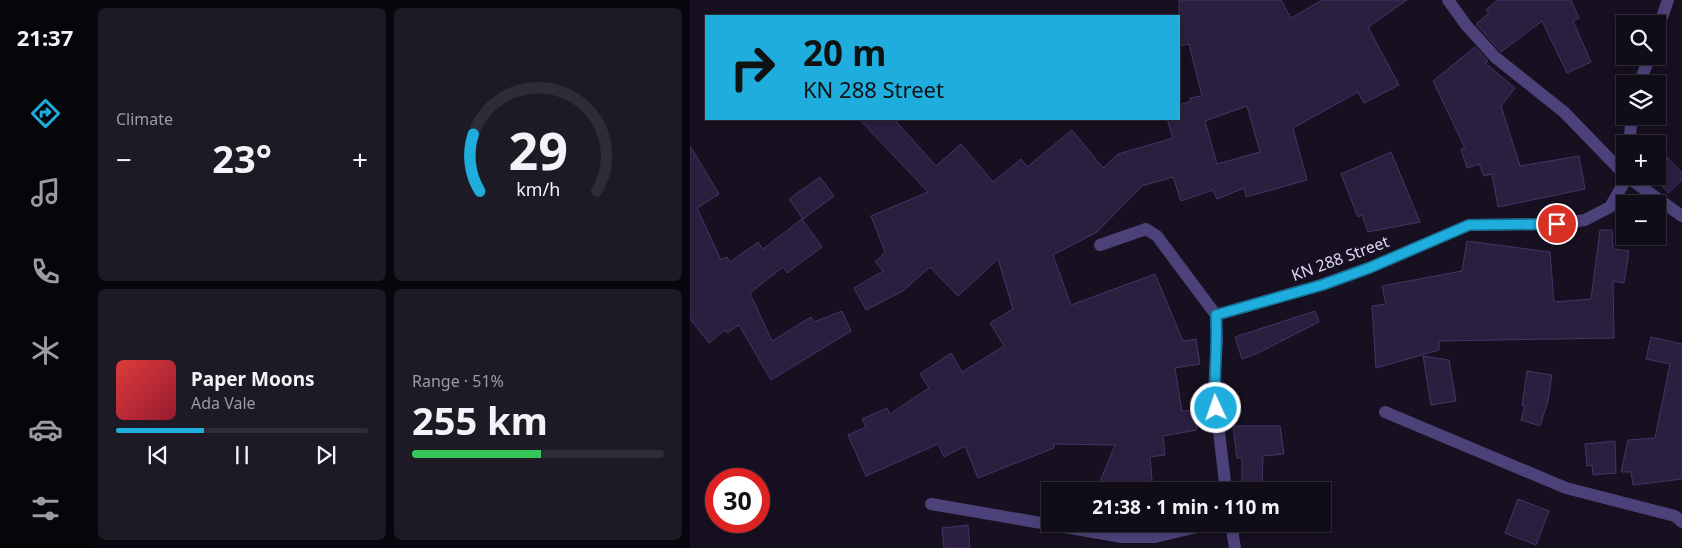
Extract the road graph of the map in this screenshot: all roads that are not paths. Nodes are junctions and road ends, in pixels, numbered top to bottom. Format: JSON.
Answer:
{"nodes":[{"id":1,"x":1448,"y":0,"type":"edge"},
{"id":2,"x":1668,"y":0,"type":"edge"},
{"id":3,"x":1663,"y":15,"type":"edge"},
{"id":4,"x":1616,"y":165,"type":"edge"},
{"id":5,"x":1622,"y":185,"type":"edge"},
{"id":6,"x":1639,"y":185,"type":"edge"},
{"id":7,"x":1682,"y":216,"type":"edge"},
{"id":8,"x":1100,"y":245,"type":"dead end"},
{"id":9,"x":1216,"y":315,"type":"junction"},
{"id":10,"x":1385,"y":412,"type":"dead end"},
{"id":11,"x":1225,"y":482,"type":"edge"},
{"id":12,"x":931,"y":504,"type":"dead end"},
{"id":13,"x":1682,"y":522,"type":"edge"},
{"id":14,"x":1041,"y":523,"type":"edge"},
{"id":15,"x":1093,"y":532,"type":"edge"},
{"id":16,"x":1174,"y":532,"type":"edge"},
{"id":17,"x":1232,"y":532,"type":"edge"},
{"id":18,"x":1235,"y":548,"type":"edge"}],
"edges":[{"from":1,"to":4,"type":"street"},
{"from":2,"to":3,"type":"street"},
{"from":5,"to":9,"type":"street","name":"KN 288 Street"},
{"from":6,"to":7,"type":"street"},
{"from":8,"to":9,"type":"street"},
{"from":9,"to":11,"type":"street"},
{"from":10,"to":13,"type":"street"},
{"from":12,"to":14,"type":"street"},
{"from":15,"to":16,"type":"street"},
{"from":17,"to":18,"type":"street"}]}
